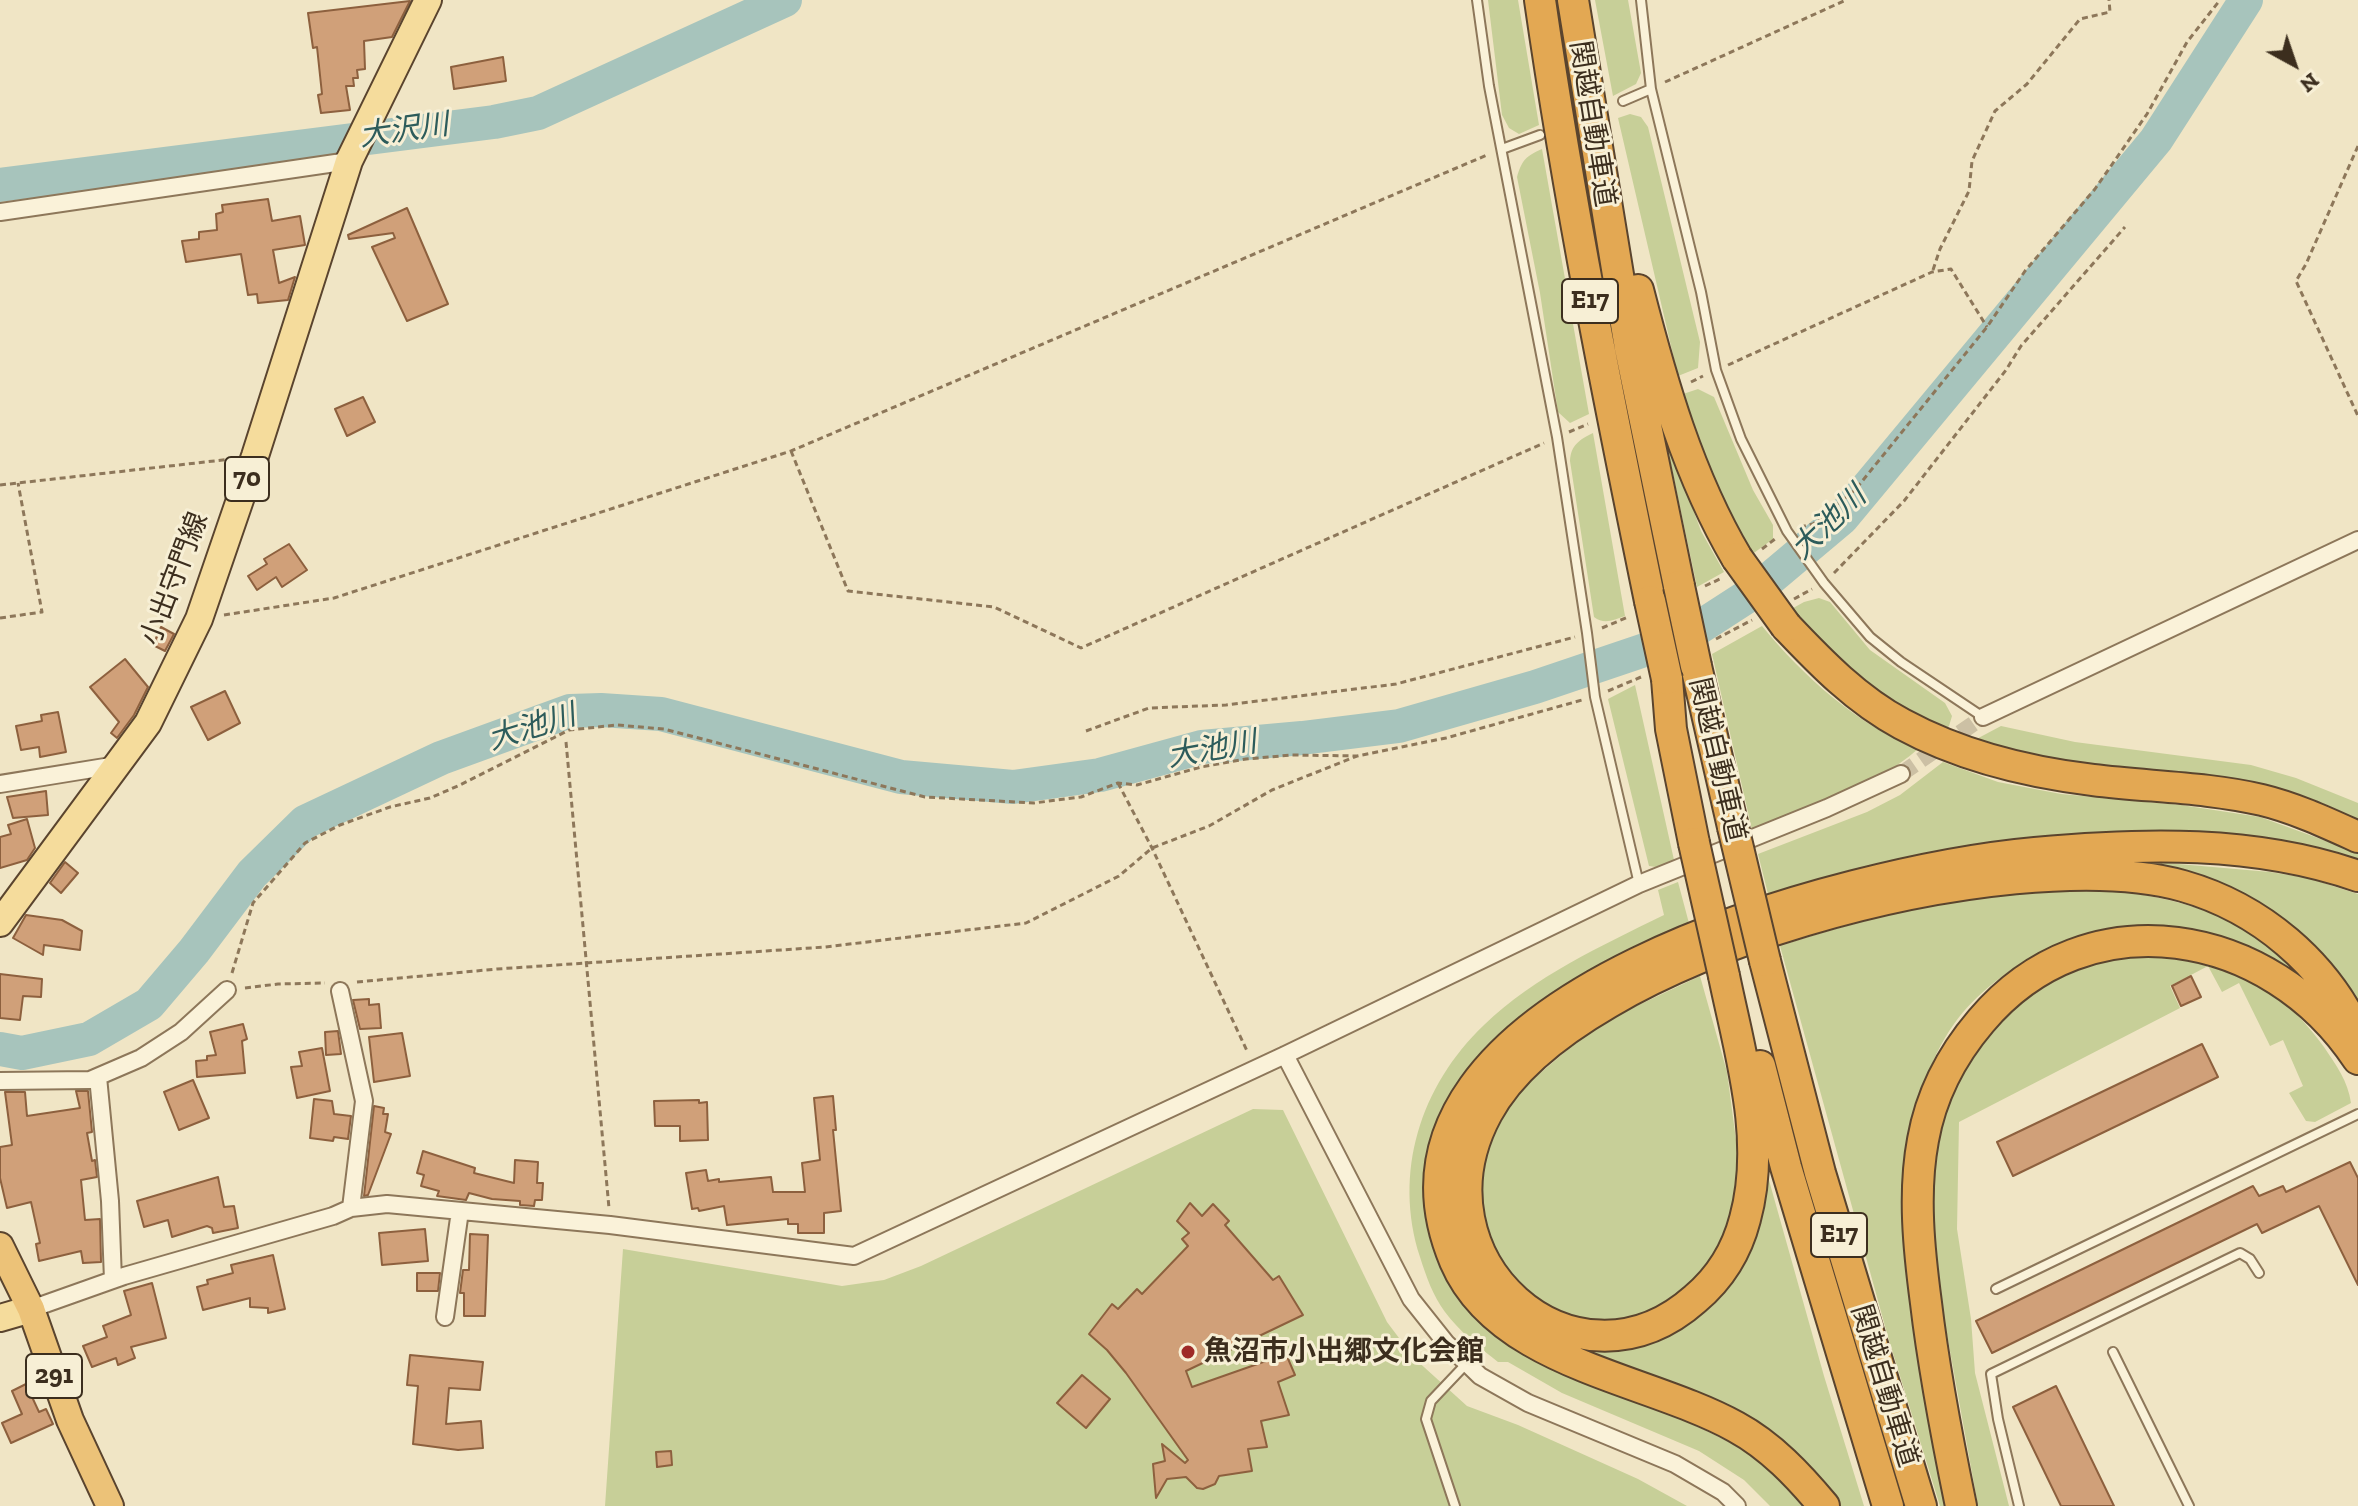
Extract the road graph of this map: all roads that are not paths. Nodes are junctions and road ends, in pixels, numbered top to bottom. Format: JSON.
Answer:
{"nodes":[{"id":1,"x":428,"y":0,"type":"edge"},
{"id":2,"x":1477,"y":0,"type":"edge"},
{"id":3,"x":1540,"y":0,"type":"edge"},
{"id":4,"x":1641,"y":0,"type":"edge"},
{"id":5,"x":1574,"y":4,"type":"edge"},
{"id":6,"x":1651,"y":89,"type":"junction"},
{"id":7,"x":1623,"y":101,"type":"dead end"},
{"id":8,"x":1540,"y":135,"type":"dead end"},
{"id":9,"x":1502,"y":149,"type":"junction"},
{"id":10,"x":349,"y":161,"type":"junction"},
{"id":11,"x":0,"y":212,"type":"edge"},
{"id":12,"x":2358,"y":540,"type":"edge"},
{"id":13,"x":1983,"y":717,"type":"joint"},
{"id":14,"x":119,"y":765,"type":"junction"},
{"id":15,"x":1901,"y":774,"type":"tunnel mouth"},
{"id":16,"x":0,"y":784,"type":"edge"},
{"id":17,"x":2358,"y":837,"type":"edge"},
{"id":18,"x":2358,"y":876,"type":"edge"},
{"id":19,"x":1639,"y":884,"type":"junction"},
{"id":20,"x":0,"y":923,"type":"edge"},
{"id":21,"x":1730,"y":974,"type":"junction"},
{"id":22,"x":343,"y":986,"type":"road end"},
{"id":23,"x":227,"y":990,"type":"road end"},
{"id":24,"x":2358,"y":1035,"type":"edge"},
{"id":25,"x":1285,"y":1055,"type":"junction"},
{"id":26,"x":2358,"y":1059,"type":"edge"},
{"id":27,"x":98,"y":1077,"type":"junction"},
{"id":28,"x":0,"y":1081,"type":"edge"},
{"id":29,"x":2358,"y":1114,"type":"edge"},
{"id":30,"x":351,"y":1208,"type":"junction"},
{"id":31,"x":460,"y":1211,"type":"junction"},
{"id":32,"x":0,"y":1246,"type":"edge"},
{"id":33,"x":2259,"y":1273,"type":"dead end"},
{"id":34,"x":113,"y":1280,"type":"junction"},
{"id":35,"x":1996,"y":1289,"type":"dead end"},
{"id":36,"x":31,"y":1309,"type":"junction"},
{"id":37,"x":445,"y":1317,"type":"dead end"},
{"id":38,"x":0,"y":1318,"type":"edge"},
{"id":39,"x":2113,"y":1352,"type":"dead end"},
{"id":40,"x":1467,"y":1363,"type":"junction"},
{"id":41,"x":110,"y":1506,"type":"edge"},
{"id":42,"x":1455,"y":1506,"type":"edge"},
{"id":43,"x":1737,"y":1506,"type":"edge"},
{"id":44,"x":1824,"y":1506,"type":"edge"},
{"id":45,"x":1888,"y":1506,"type":"edge"},
{"id":46,"x":1921,"y":1506,"type":"edge"},
{"id":47,"x":1961,"y":1506,"type":"edge"},
{"id":48,"x":2019,"y":1506,"type":"edge"},
{"id":49,"x":2189,"y":1506,"type":"edge"}],
"edges":[{"from":1,"to":10,"type":"main road","name":"小出守門線","number":"70"},
{"from":2,"to":9,"type":"lane"},
{"from":3,"to":21,"type":"highway","name":"関越自動車道","number":"E17","bridge":true},
{"from":4,"to":6,"type":"lane"},
{"from":5,"to":17,"type":"highway","bridge":true},
{"from":5,"to":46,"type":"highway","name":"関越自動車道","number":"E17","bridge":true},
{"from":6,"to":7,"type":"lane"},
{"from":6,"to":13,"type":"lane"},
{"from":8,"to":9,"type":"lane"},
{"from":9,"to":19,"type":"lane"},
{"from":10,"to":11,"type":"street"},
{"from":10,"to":14,"type":"main road","name":"小出守門線","number":"70"},
{"from":12,"to":13,"type":"street"},
{"from":14,"to":16,"type":"street"},
{"from":14,"to":20,"type":"main road","name":"小出守門線","number":"70"},
{"from":15,"to":19,"type":"street"},
{"from":18,"to":44,"type":"highway"},
{"from":19,"to":25,"type":"street"},
{"from":21,"to":24,"type":"highway"},
{"from":21,"to":45,"type":"highway","name":"関越自動車道","number":"E17"},
{"from":22,"to":30,"type":"street"},
{"from":23,"to":27,"type":"street"},
{"from":25,"to":31,"type":"street"},
{"from":25,"to":40,"type":"street"},
{"from":26,"to":47,"type":"highway"},
{"from":27,"to":28,"type":"street"},
{"from":27,"to":34,"type":"street"},
{"from":29,"to":35,"type":"lane"},
{"from":30,"to":31,"type":"street"},
{"from":30,"to":34,"type":"street"},
{"from":31,"to":37,"type":"street"},
{"from":32,"to":36,"type":"highway","number":"291"},
{"from":33,"to":48,"type":"lane"},
{"from":34,"to":36,"type":"street"},
{"from":36,"to":38,"type":"main road"},
{"from":36,"to":41,"type":"highway","number":"291"},
{"from":39,"to":49,"type":"lane"},
{"from":40,"to":42,"type":"lane"},
{"from":40,"to":43,"type":"street"}]}
